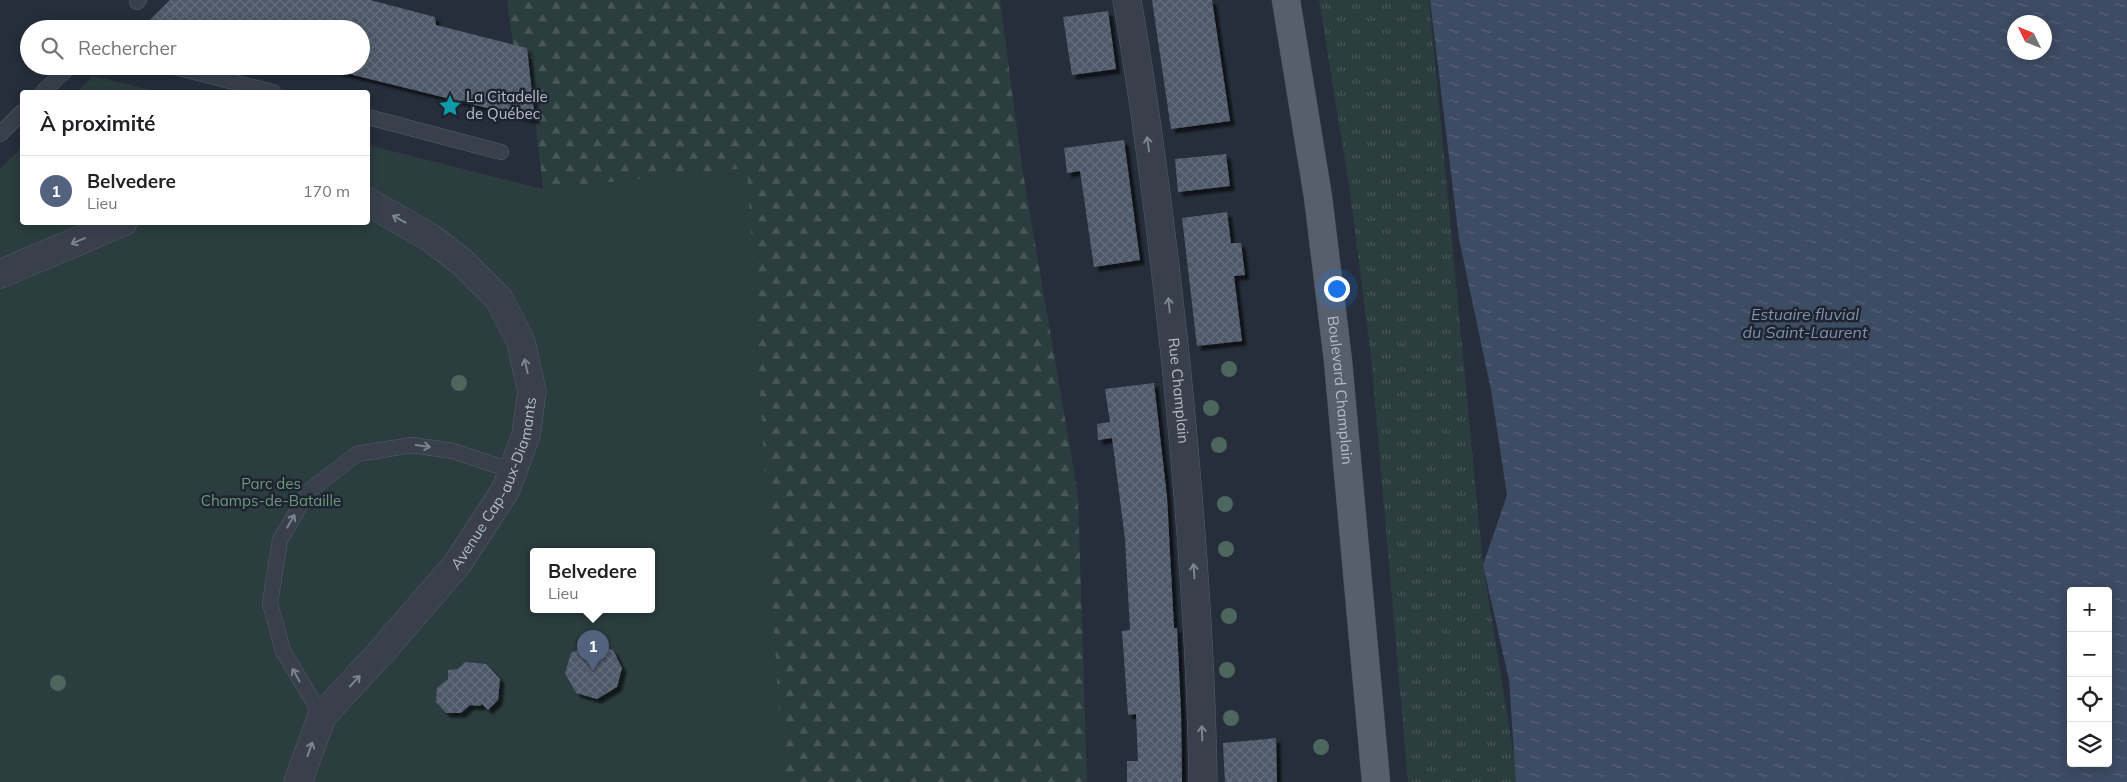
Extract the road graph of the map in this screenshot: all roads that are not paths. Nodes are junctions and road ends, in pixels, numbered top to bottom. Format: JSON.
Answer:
{"nodes":[{"id":1,"x":1127,"y":0,"type":"edge"},
{"id":2,"x":1286,"y":0,"type":"edge"},
{"id":3,"x":61,"y":75,"type":"edge"},
{"id":4,"x":207,"y":75,"type":"edge"},
{"id":5,"x":45,"y":90,"type":"edge"},
{"id":6,"x":265,"y":90,"type":"edge"},
{"id":7,"x":20,"y":114,"type":"edge"},
{"id":8,"x":370,"y":118,"type":"edge"},
{"id":9,"x":0,"y":134,"type":"edge"},
{"id":10,"x":501,"y":152,"type":"dead end"},
{"id":11,"x":370,"y":203,"type":"edge"},
{"id":12,"x":116,"y":225,"type":"edge"},
{"id":13,"x":0,"y":274,"type":"edge"},
{"id":14,"x":513,"y":471,"type":"junction"},
{"id":15,"x":322,"y":716,"type":"junction"},
{"id":16,"x":298,"y":782,"type":"edge"},
{"id":17,"x":1203,"y":782,"type":"edge"},
{"id":18,"x":1376,"y":782,"type":"edge"}],
"edges":[{"from":17,"to":1,"type":"street","name":"Rue Champlain","one_way":true},
{"from":2,"to":18,"type":"main road","name":"Boulevard Champlain"},
{"from":3,"to":5,"type":"lane"},
{"from":4,"to":6,"type":"lane"},
{"from":7,"to":9,"type":"lane"},
{"from":8,"to":10,"type":"lane"},
{"from":14,"to":11,"type":"street","name":"Avenue Cap-aux-Diamants","one_way":true},
{"from":12,"to":13,"type":"street","one_way":true},
{"from":15,"to":14,"type":"street","name":"Avenue Cap-aux-Diamants","one_way":true},
{"from":15,"to":14,"type":"lane","one_way":true},
{"from":16,"to":15,"type":"street","name":"Avenue Cap-aux-Diamants","one_way":true}]}
